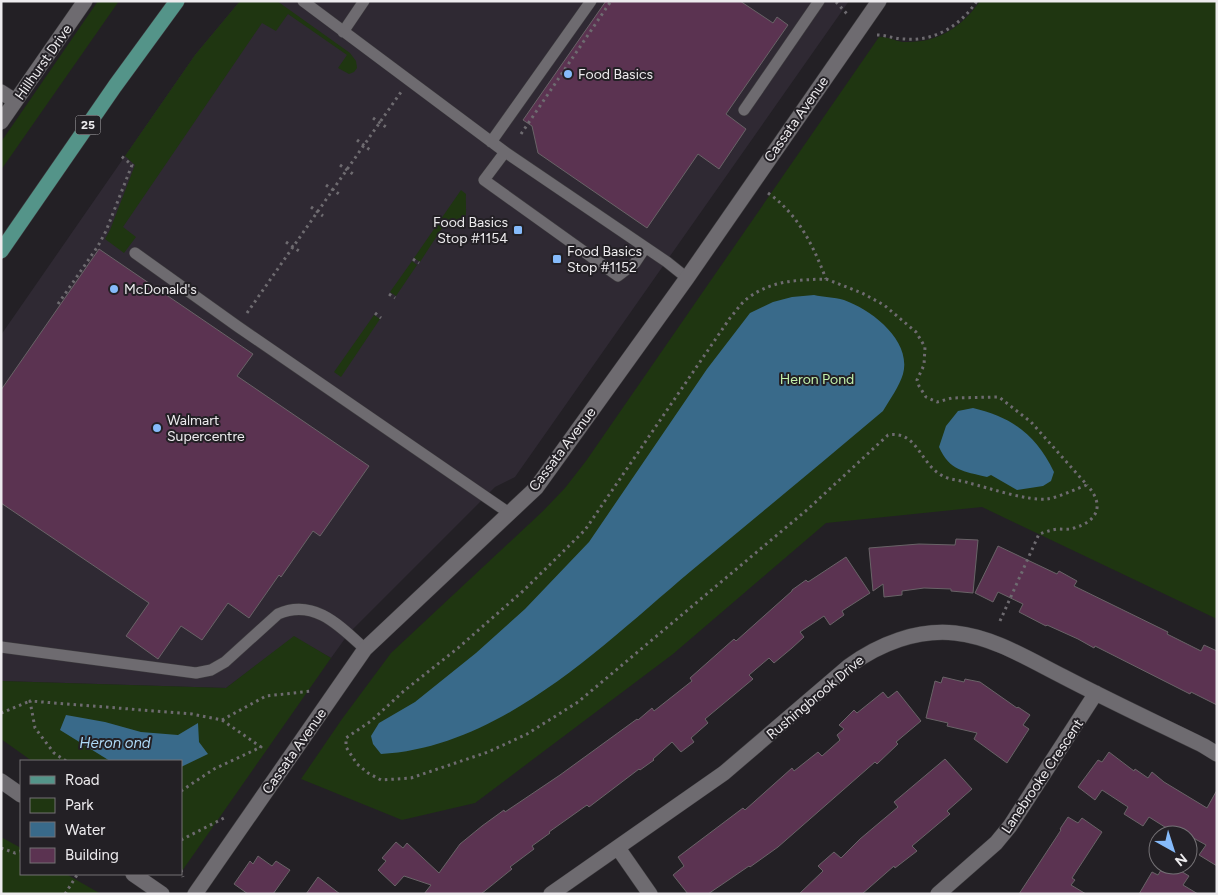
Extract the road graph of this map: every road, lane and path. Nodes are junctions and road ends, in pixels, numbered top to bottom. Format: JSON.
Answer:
{"nodes":[{"id":1,"x":85,"y":1,"type":"edge"},
{"id":2,"x":177,"y":1,"type":"edge"},
{"id":3,"x":303,"y":1,"type":"edge"},
{"id":4,"x":364,"y":1,"type":"edge"},
{"id":5,"x":591,"y":1,"type":"edge"},
{"id":6,"x":611,"y":1,"type":"edge"},
{"id":7,"x":819,"y":1,"type":"edge"},
{"id":8,"x":976,"y":1,"type":"edge"},
{"id":9,"x":836,"y":2,"type":"edge"},
{"id":10,"x":878,"y":2,"type":"edge"},
{"id":11,"x":848,"y":15,"type":"dead end"},
{"id":12,"x":343,"y":32,"type":"junction"},
{"id":13,"x":877,"y":35,"type":"dead end"},
{"id":14,"x":402,"y":90,"type":"dead end"},
{"id":15,"x":1,"y":92,"type":"edge"},
{"id":16,"x":15,"y":101,"type":"junction"},
{"id":17,"x":744,"y":110,"type":"dead end"},
{"id":18,"x":373,"y":118,"type":"dead end"},
{"id":19,"x":1,"y":122,"type":"edge"},
{"id":20,"x":380,"y":122,"type":"junction"},
{"id":21,"x":386,"y":127,"type":"dead end"},
{"id":22,"x":521,"y":134,"type":"dead end"},
{"id":23,"x":357,"y":140,"type":"dead end"},
{"id":24,"x":491,"y":142,"type":"junction"},
{"id":25,"x":364,"y":145,"type":"junction"},
{"id":26,"x":370,"y":150,"type":"dead end"},
{"id":27,"x":505,"y":152,"type":"junction"},
{"id":28,"x":121,"y":156,"type":"dead end"},
{"id":29,"x":340,"y":165,"type":"dead end"},
{"id":30,"x":347,"y":170,"type":"junction"},
{"id":31,"x":353,"y":174,"type":"dead end"},
{"id":32,"x":326,"y":185,"type":"dead end"},
{"id":33,"x":333,"y":189,"type":"junction"},
{"id":34,"x":768,"y":193,"type":"dead end"},
{"id":35,"x":339,"y":194,"type":"dead end"},
{"id":36,"x":311,"y":207,"type":"dead end"},
{"id":37,"x":317,"y":212,"type":"junction"},
{"id":38,"x":324,"y":216,"type":"dead end"},
{"id":39,"x":286,"y":242,"type":"dead end"},
{"id":40,"x":293,"y":247,"type":"junction"},
{"id":41,"x":645,"y":248,"type":"junction"},
{"id":42,"x":1,"y":251,"type":"edge"},
{"id":43,"x":299,"y":251,"type":"dead end"},
{"id":44,"x":135,"y":253,"type":"dead end"},
{"id":45,"x":413,"y":259,"type":"dead end"},
{"id":46,"x":418,"y":264,"type":"dead end"},
{"id":47,"x":687,"y":278,"type":"junction"},
{"id":48,"x":826,"y":279,"type":"junction"},
{"id":49,"x":389,"y":294,"type":"dead end"},
{"id":50,"x":395,"y":298,"type":"dead end"},
{"id":51,"x":58,"y":304,"type":"dead end"},
{"id":52,"x":247,"y":312,"type":"dead end"},
{"id":53,"x":375,"y":314,"type":"dead end"},
{"id":54,"x":382,"y":318,"type":"dead end"},
{"id":55,"x":1087,"y":485,"type":"junction"},
{"id":56,"x":509,"y":513,"type":"junction"},
{"id":57,"x":1000,"y":621,"type":"dead end"},
{"id":58,"x":1,"y":647,"type":"edge"},
{"id":59,"x":365,"y":649,"type":"junction"},
{"id":60,"x":312,"y":691,"type":"dead end"},
{"id":61,"x":1096,"y":694,"type":"junction"},
{"id":62,"x":30,"y":701,"type":"junction"},
{"id":63,"x":1,"y":713,"type":"edge"},
{"id":64,"x":222,"y":720,"type":"junction"},
{"id":65,"x":1217,"y":754,"type":"edge"},
{"id":66,"x":64,"y":760,"type":"edge"},
{"id":67,"x":1,"y":781,"type":"edge"},
{"id":68,"x":182,"y":790,"type":"edge"},
{"id":69,"x":20,"y":794,"type":"edge"},
{"id":70,"x":224,"y":818,"type":"dead end"},
{"id":71,"x":182,"y":839,"type":"edge"},
{"id":72,"x":1,"y":848,"type":"edge"},
{"id":73,"x":618,"y":848,"type":"junction"},
{"id":74,"x":20,"y":851,"type":"edge"},
{"id":75,"x":182,"y":874,"type":"edge"},
{"id":76,"x":134,"y":875,"type":"edge"},
{"id":77,"x":77,"y":876,"type":"dead end"},
{"id":78,"x":183,"y":877,"type":"dead end"},
{"id":79,"x":65,"y":894,"type":"edge"},
{"id":80,"x":162,"y":894,"type":"edge"},
{"id":81,"x":195,"y":894,"type":"edge"},
{"id":82,"x":551,"y":894,"type":"edge"},
{"id":83,"x":650,"y":894,"type":"edge"},
{"id":84,"x":938,"y":894,"type":"edge"}],
"edges":[{"from":1,"to":16,"type":"street","name":"Hillhurst Drive"},
{"from":2,"to":42,"type":"main road","number":"25"},
{"from":3,"to":12,"type":"lane"},
{"from":4,"to":12,"type":"lane"},
{"from":5,"to":24,"type":"lane"},
{"from":6,"to":22,"type":"path"},
{"from":7,"to":17,"type":"lane"},
{"from":8,"to":13,"type":"path"},
{"from":9,"to":11,"type":"path"},
{"from":10,"to":47,"type":"street","name":"Cassata Avenue"},
{"from":12,"to":24,"type":"lane"},
{"from":14,"to":20,"type":"path"},
{"from":15,"to":16,"type":"street"},
{"from":16,"to":19,"type":"street","name":"Hillhurst Drive"},
{"from":18,"to":20,"type":"path"},
{"from":20,"to":21,"type":"path"},
{"from":20,"to":25,"type":"path"},
{"from":23,"to":25,"type":"path"},
{"from":24,"to":27,"type":"lane"},
{"from":25,"to":26,"type":"path"},
{"from":25,"to":30,"type":"path"},
{"from":27,"to":41,"type":"lane"},
{"from":27,"to":41,"type":"lane"},
{"from":28,"to":51,"type":"path"},
{"from":29,"to":30,"type":"path"},
{"from":30,"to":31,"type":"path"},
{"from":30,"to":33,"type":"path"},
{"from":32,"to":33,"type":"path"},
{"from":33,"to":35,"type":"path"},
{"from":33,"to":37,"type":"path"},
{"from":34,"to":48,"type":"path"},
{"from":36,"to":37,"type":"path"},
{"from":37,"to":38,"type":"path"},
{"from":37,"to":40,"type":"path"},
{"from":39,"to":40,"type":"path"},
{"from":40,"to":43,"type":"path"},
{"from":40,"to":52,"type":"path"},
{"from":41,"to":47,"type":"lane"},
{"from":44,"to":56,"type":"lane"},
{"from":45,"to":46,"type":"path"},
{"from":47,"to":56,"type":"street","name":"Cassata Avenue"},
{"from":48,"to":55,"type":"path"},
{"from":48,"to":55,"type":"path"},
{"from":49,"to":50,"type":"path"},
{"from":53,"to":54,"type":"path"},
{"from":55,"to":57,"type":"path"},
{"from":56,"to":59,"type":"street","name":"Cassata Avenue"},
{"from":58,"to":59,"type":"lane"},
{"from":59,"to":81,"type":"street","name":"Cassata Avenue"},
{"from":60,"to":64,"type":"path"},
{"from":61,"to":65,"type":"street","name":"Rushingbrook Drive"},
{"from":61,"to":73,"type":"street","name":"Rushingbrook Drive"},
{"from":61,"to":84,"type":"street","name":"Lanebrooke Crescent"},
{"from":62,"to":63,"type":"path"},
{"from":62,"to":64,"type":"path"},
{"from":62,"to":66,"type":"path"},
{"from":64,"to":68,"type":"path"},
{"from":67,"to":69,"type":"street"},
{"from":70,"to":71,"type":"path"},
{"from":72,"to":74,"type":"path"},
{"from":73,"to":82,"type":"street","name":"Rushingbrook Drive"},
{"from":73,"to":83,"type":"street"},
{"from":75,"to":78,"type":"path"},
{"from":76,"to":80,"type":"street"},
{"from":77,"to":79,"type":"path"}]}
